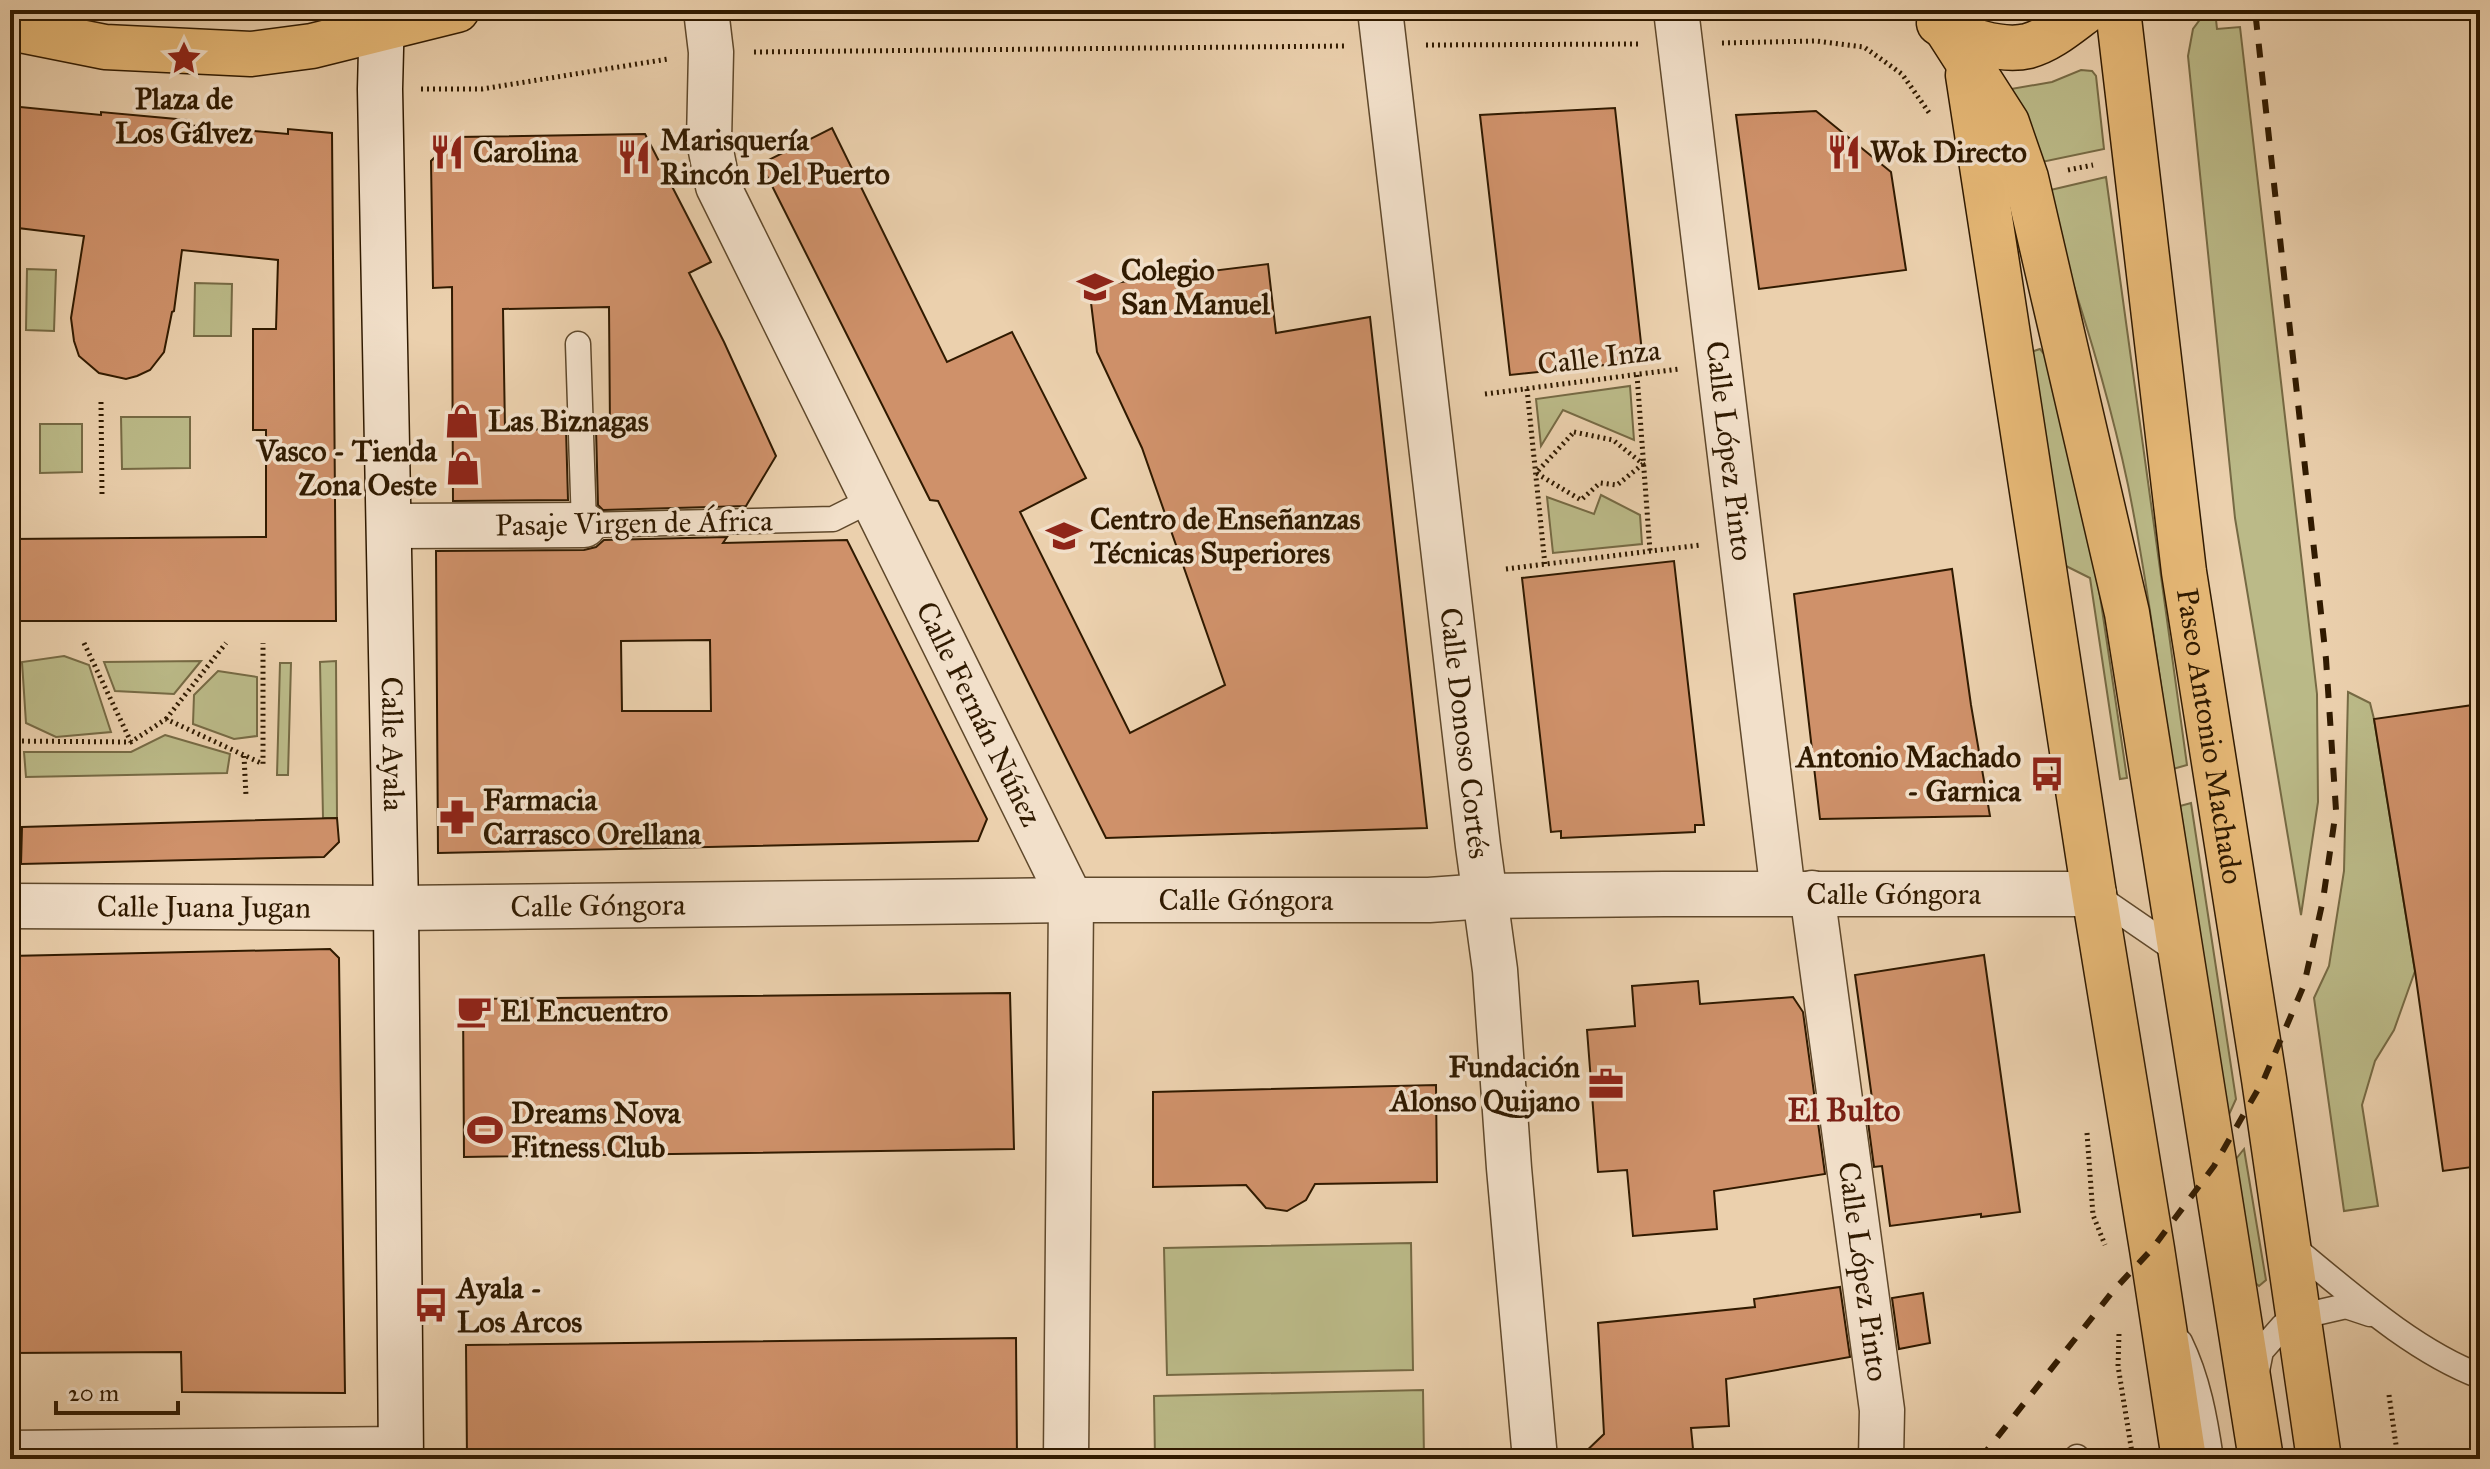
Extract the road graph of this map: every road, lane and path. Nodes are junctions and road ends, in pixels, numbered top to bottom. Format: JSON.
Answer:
{"nodes":[{"id":1,"x":457,"y":10,"type":"edge"},
{"id":2,"x":2087,"y":10,"type":"edge"},
{"id":3,"x":2118,"y":10,"type":"edge"},
{"id":4,"x":382,"y":20,"type":"edge"},
{"id":5,"x":1678,"y":27,"type":"edge"},
{"id":6,"x":10,"y":28,"type":"edge"},
{"id":7,"x":1382,"y":28,"type":"edge"},
{"id":8,"x":709,"y":31,"type":"edge"},
{"id":9,"x":1947,"y":32,"type":"edge"},
{"id":10,"x":380,"y":89,"type":"junction"},
{"id":11,"x":1933,"y":118,"type":"dead end"},
{"id":12,"x":578,"y":344,"type":"dead end"},
{"id":13,"x":1719,"y":364,"type":"junction"},
{"id":14,"x":1637,"y":375,"type":"junction"},
{"id":15,"x":1527,"y":389,"type":"junction"},
{"id":16,"x":1485,"y":394,"type":"dead end"},
{"id":17,"x":101,"y":402,"type":"dead end"},
{"id":18,"x":1643,"y":464,"type":"junction"},
{"id":19,"x":1536,"y":473,"type":"junction"},
{"id":20,"x":102,"y":495,"type":"dead end"},
{"id":21,"x":873,"y":499,"type":"junction"},
{"id":22,"x":584,"y":525,"type":"junction"},
{"id":23,"x":390,"y":526,"type":"junction"},
{"id":24,"x":1741,"y":541,"type":"junction"},
{"id":25,"x":1650,"y":551,"type":"junction"},
{"id":26,"x":1545,"y":565,"type":"junction"},
{"id":27,"x":1506,"y":569,"type":"dead end"},
{"id":28,"x":84,"y":643,"type":"dead end"},
{"id":29,"x":226,"y":643,"type":"dead end"},
{"id":30,"x":263,"y":643,"type":"dead end"},
{"id":31,"x":166,"y":719,"type":"junction"},
{"id":32,"x":10,"y":741,"type":"edge"},
{"id":33,"x":131,"y":742,"type":"junction"},
{"id":34,"x":244,"y":755,"type":"junction"},
{"id":35,"x":246,"y":796,"type":"dead end"},
{"id":36,"x":1798,"y":893,"type":"junction"},
{"id":37,"x":2094,"y":894,"type":"junction"},
{"id":38,"x":1485,"y":896,"type":"junction"},
{"id":39,"x":1071,"y":900,"type":"junction"},
{"id":40,"x":10,"y":906,"type":"edge"},
{"id":41,"x":396,"y":908,"type":"junction"},
{"id":42,"x":2180,"y":953,"type":"junction"},
{"id":43,"x":2288,"y":1243,"type":"junction"},
{"id":44,"x":2160,"y":1300,"type":"junction"},
{"id":45,"x":2298,"y":1317,"type":"junction"},
{"id":46,"x":2380,"y":1317,"type":"junction"},
{"id":47,"x":2480,"y":1376,"type":"edge"},
{"id":48,"x":2389,"y":1395,"type":"dead end"},
{"id":49,"x":2252,"y":1400,"type":"junction"},
{"id":50,"x":10,"y":1443,"type":"edge"},
{"id":51,"x":401,"y":1449,"type":"edge"},
{"id":52,"x":1066,"y":1459,"type":"edge"},
{"id":53,"x":1535,"y":1459,"type":"edge"},
{"id":54,"x":1881,"y":1459,"type":"edge"},
{"id":55,"x":2184,"y":1459,"type":"edge"},
{"id":56,"x":2211,"y":1459,"type":"edge"},
{"id":57,"x":2261,"y":1459,"type":"edge"},
{"id":58,"x":2319,"y":1459,"type":"edge"},
{"id":59,"x":2398,"y":1459,"type":"edge"}],
"edges":[{"from":1,"to":4,"type":"main road"},
{"from":2,"to":9,"type":"main road"},
{"from":3,"to":43,"type":"main road","name":"Paseo Antonio Machado"},
{"from":4,"to":6,"type":"main road"},
{"from":4,"to":10,"type":"street","name":"Calle Ayala"},
{"from":5,"to":7,"type":"path"},
{"from":5,"to":11,"type":"path"},
{"from":5,"to":13,"type":"street","name":"Calle López Pinto"},
{"from":7,"to":8,"type":"path"},
{"from":7,"to":38,"type":"street","name":"Calle Donoso Cortés"},
{"from":8,"to":10,"type":"path"},
{"from":8,"to":21,"type":"street","name":"Calle Fernán Núñez"},
{"from":9,"to":37,"type":"main road"},
{"from":9,"to":42,"type":"main road","name":"Paseo Antonio Machado"},
{"from":10,"to":23,"type":"street","name":"Calle Ayala"},
{"from":12,"to":22,"type":"lane"},
{"from":13,"to":14,"type":"path","name":"Calle Inza"},
{"from":13,"to":24,"type":"street","name":"Calle López Pinto"},
{"from":14,"to":15,"type":"path","name":"Calle Inza"},
{"from":14,"to":18,"type":"path"},
{"from":15,"to":16,"type":"path","name":"Calle Inza"},
{"from":15,"to":19,"type":"path"},
{"from":17,"to":20,"type":"path"},
{"from":18,"to":19,"type":"path"},
{"from":18,"to":19,"type":"path"},
{"from":18,"to":25,"type":"path"},
{"from":19,"to":26,"type":"path"},
{"from":21,"to":22,"type":"lane","name":"Pasaje Virgen de África"},
{"from":21,"to":39,"type":"street","name":"Calle Fernán Núñez"},
{"from":22,"to":23,"type":"street","name":"Pasaje Virgen de África"},
{"from":23,"to":41,"type":"street","name":"Calle Ayala"},
{"from":24,"to":25,"type":"path"},
{"from":24,"to":36,"type":"street","name":"Calle López Pinto"},
{"from":25,"to":26,"type":"path"},
{"from":26,"to":27,"type":"path"},
{"from":28,"to":33,"type":"path"},
{"from":29,"to":31,"type":"path"},
{"from":30,"to":34,"type":"path"},
{"from":31,"to":33,"type":"path"},
{"from":31,"to":34,"type":"path"},
{"from":32,"to":33,"type":"path"},
{"from":34,"to":35,"type":"path"},
{"from":36,"to":37,"type":"street","name":"Calle Góngora"},
{"from":36,"to":38,"type":"street","name":"Calle Góngora"},
{"from":36,"to":54,"type":"street","name":"Calle López Pinto"},
{"from":37,"to":42,"type":"lane"},
{"from":37,"to":44,"type":"main road"},
{"from":38,"to":39,"type":"street","name":"Calle Góngora"},
{"from":38,"to":53,"type":"street","name":"Calle Donoso Cortés"},
{"from":39,"to":41,"type":"street","name":"Calle Góngora"},
{"from":39,"to":52,"type":"street","name":"Calle Fernán Núñez"},
{"from":40,"to":41,"type":"street","name":"Calle Juana Jugan"},
{"from":41,"to":51,"type":"street","name":"Calle Ayala"},
{"from":42,"to":49,"type":"main road","name":"Paseo Antonio Machado"},
{"from":43,"to":45,"type":"main road","name":"Paseo Antonio Machado"},
{"from":43,"to":46,"type":"lane"},
{"from":44,"to":55,"type":"main road"},
{"from":44,"to":56,"type":"lane"},
{"from":45,"to":46,"type":"lane"},
{"from":45,"to":49,"type":"lane"},
{"from":45,"to":58,"type":"main road","name":"Paseo Antonio Machado"},
{"from":46,"to":47,"type":"lane"},
{"from":48,"to":59,"type":"path"},
{"from":49,"to":57,"type":"main road","name":"Paseo Antonio Machado"},
{"from":50,"to":51,"type":"lane"}]}
